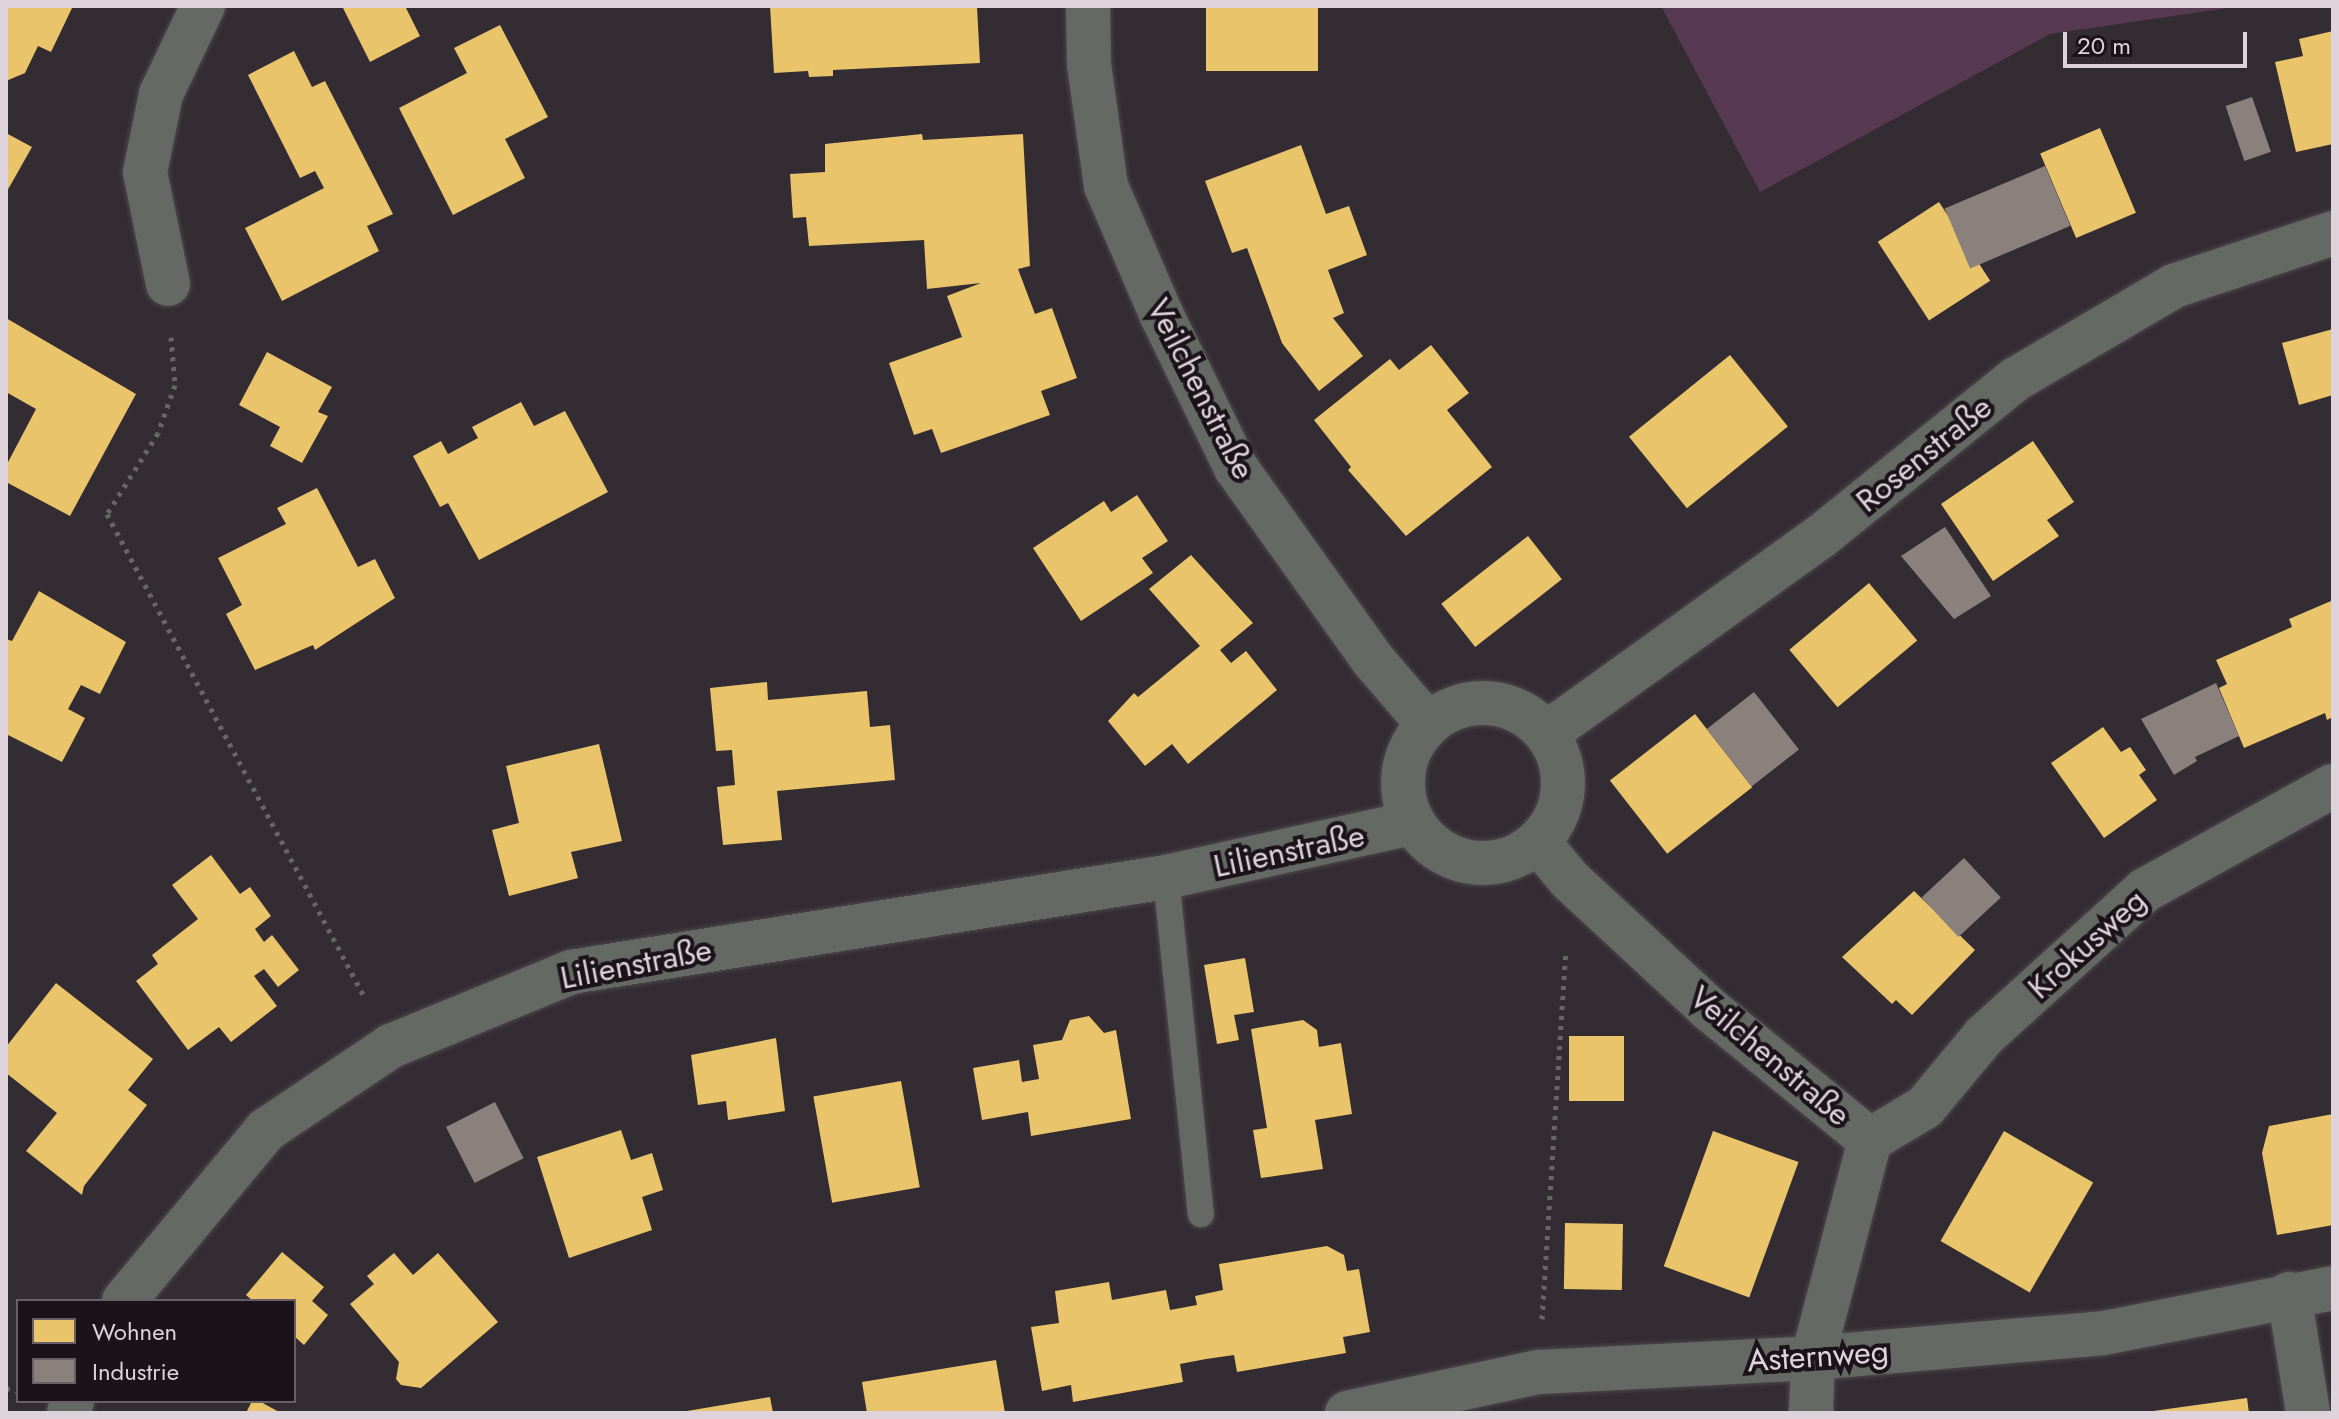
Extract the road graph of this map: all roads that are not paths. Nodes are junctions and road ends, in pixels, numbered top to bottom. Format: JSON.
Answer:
{"nodes":[{"id":1,"x":203,"y":6,"type":"edge"},
{"id":2,"x":1088,"y":6,"type":"edge"},
{"id":3,"x":2333,"y":233,"type":"edge"},
{"id":4,"x":168,"y":284,"type":"road end"},
{"id":5,"x":1427,"y":723,"type":"junction"},
{"id":6,"x":1547,"y":733,"type":"junction"},
{"id":7,"x":2333,"y":786,"type":"edge"},
{"id":8,"x":1411,"y":823,"type":"junction"},
{"id":9,"x":1539,"y":843,"type":"junction"},
{"id":10,"x":1166,"y":877,"type":"junction"},
{"id":11,"x":1870,"y":1140,"type":"junction"},
{"id":12,"x":1201,"y":1214,"type":"dead end"},
{"id":13,"x":2333,"y":1288,"type":"edge"},
{"id":14,"x":2289,"y":1294,"type":"junction"},
{"id":15,"x":126,"y":1299,"type":"edge"},
{"id":16,"x":1813,"y":1358,"type":"junction"},
{"id":17,"x":1347,"y":1413,"type":"edge"},
{"id":18,"x":1811,"y":1413,"type":"edge"},
{"id":19,"x":2308,"y":1413,"type":"edge"}],
"edges":[{"from":1,"to":4,"type":"street"},
{"from":2,"to":5,"type":"street","name":"Veilchenstraße"},
{"from":3,"to":6,"type":"street","name":"Rosenstraße"},
{"from":5,"to":6,"type":"street"},
{"from":5,"to":8,"type":"street"},
{"from":6,"to":9,"type":"street"},
{"from":7,"to":11,"type":"street","name":"Krokusweg"},
{"from":8,"to":9,"type":"street"},
{"from":8,"to":10,"type":"street","name":"Lilienstraße"},
{"from":9,"to":11,"type":"street","name":"Veilchenstraße"},
{"from":10,"to":12,"type":"lane"},
{"from":10,"to":15,"type":"street","name":"Lilienstraße"},
{"from":11,"to":16,"type":"street","name":"Veilchenstraße"},
{"from":13,"to":14,"type":"street","name":"Asternweg"},
{"from":14,"to":16,"type":"street","name":"Asternweg"},
{"from":14,"to":19,"type":"street"},
{"from":16,"to":17,"type":"street","name":"Asternweg"},
{"from":16,"to":18,"type":"street","name":"Veilchenstraße"}]}
